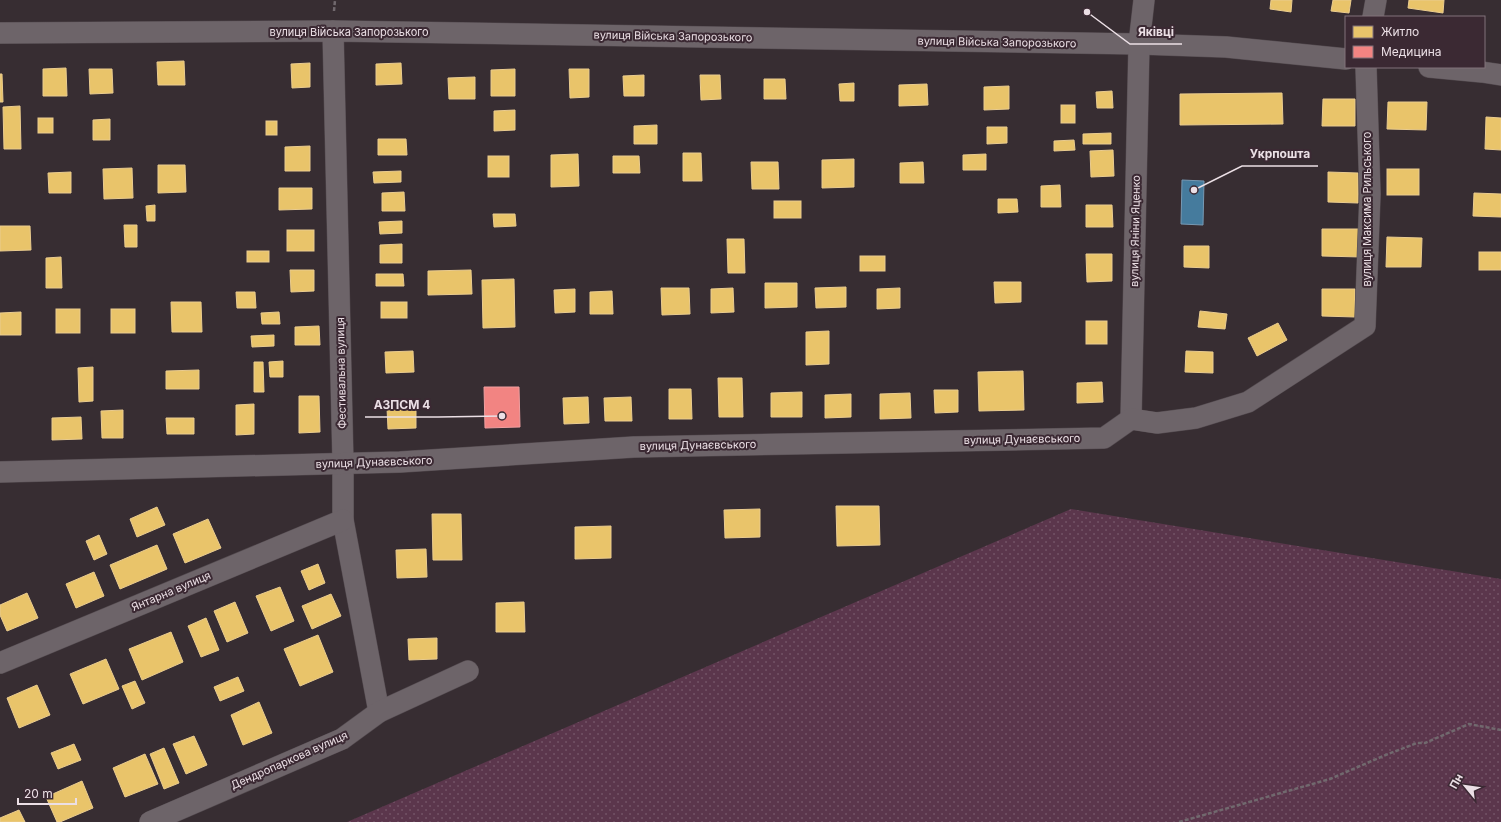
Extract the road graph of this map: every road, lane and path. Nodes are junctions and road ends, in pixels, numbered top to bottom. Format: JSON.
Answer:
{"nodes":[{"id":1,"x":1144,"y":0,"type":"edge"},
{"id":2,"x":1376,"y":0,"type":"edge"},
{"id":3,"x":1373,"y":16,"type":"edge"},
{"id":4,"x":333,"y":31,"type":"junction"},
{"id":5,"x":0,"y":33,"type":"edge"},
{"id":6,"x":1139,"y":44,"type":"junction"},
{"id":7,"x":1345,"y":59,"type":"edge"},
{"id":8,"x":1366,"y":68,"type":"edge"},
{"id":9,"x":1440,"y":68,"type":"edge"},
{"id":10,"x":1501,"y":76,"type":"edge"},
{"id":11,"x":1131,"y":419,"type":"junction"},
{"id":12,"x":343,"y":463,"type":"junction"},
{"id":13,"x":0,"y":472,"type":"edge"},
{"id":14,"x":343,"y":520,"type":"junction"},
{"id":15,"x":0,"y":663,"type":"edge"},
{"id":16,"x":468,"y":671,"type":"dead end"},
{"id":17,"x":379,"y":712,"type":"junction"},
{"id":18,"x":1501,"y":730,"type":"edge"},
{"id":19,"x":150,"y":822,"type":"edge"},
{"id":20,"x":1179,"y":822,"type":"edge"}],
"edges":[{"from":1,"to":6,"type":"street","name":"вулиця Яніни Яценко"},
{"from":2,"to":3,"type":"street"},
{"from":4,"to":5,"type":"street","name":"вулиця Війська Запорозького"},
{"from":4,"to":6,"type":"street","name":"вулиця Війська Запорозького"},
{"from":4,"to":12,"type":"street","name":"Фестивальна вулиця"},
{"from":6,"to":7,"type":"street","name":"вулиця Війська Запорозького"},
{"from":6,"to":11,"type":"street","name":"вулиця Яніни Яценко"},
{"from":8,"to":11,"type":"street","name":"вулиця Максима Рильського"},
{"from":9,"to":10,"type":"street"},
{"from":11,"to":12,"type":"street","name":"вулиця Дунаєвського"},
{"from":12,"to":13,"type":"street","name":"вулиця Дунаєвського"},
{"from":12,"to":14,"type":"street","name":"Фестивальна вулиця"},
{"from":14,"to":15,"type":"street","name":"Янтарна вулиця"},
{"from":14,"to":17,"type":"street","name":"Фестивальна вулиця"},
{"from":16,"to":17,"type":"street","name":"Дендропаркова вулиця"},
{"from":17,"to":19,"type":"street","name":"Дендропаркова вулиця"},
{"from":18,"to":20,"type":"path"}]}
